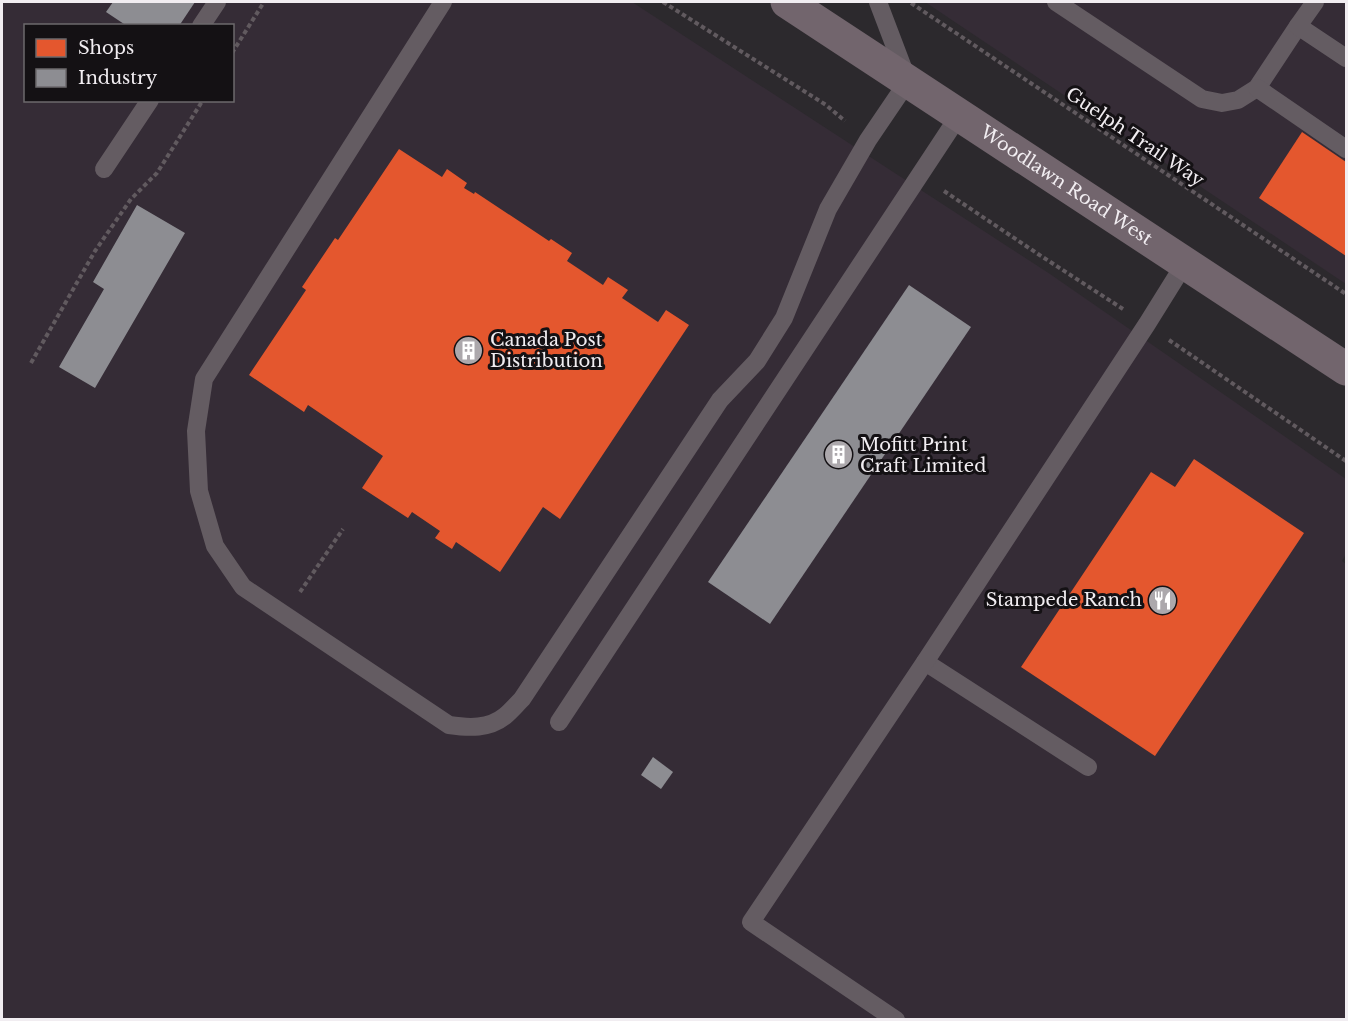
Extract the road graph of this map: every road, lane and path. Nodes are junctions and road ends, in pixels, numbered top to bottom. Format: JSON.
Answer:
{"nodes":[{"id":1,"x":217,"y":2,"type":"edge"},
{"id":2,"x":264,"y":2,"type":"edge"},
{"id":3,"x":443,"y":2,"type":"edge"},
{"id":4,"x":663,"y":2,"type":"edge"},
{"id":5,"x":787,"y":2,"type":"edge"},
{"id":6,"x":878,"y":2,"type":"edge"},
{"id":7,"x":909,"y":2,"type":"edge"},
{"id":8,"x":1056,"y":2,"type":"edge"},
{"id":9,"x":1315,"y":2,"type":"edge"},
{"id":10,"x":202,"y":24,"type":"edge"},
{"id":11,"x":1298,"y":26,"type":"junction"},
{"id":12,"x":234,"y":50,"type":"edge"},
{"id":13,"x":1347,"y":58,"type":"edge"},
{"id":14,"x":908,"y":81,"type":"junction"},
{"id":15,"x":1257,"y":88,"type":"junction"},
{"id":16,"x":149,"y":102,"type":"edge"},
{"id":17,"x":202,"y":102,"type":"edge"},
{"id":18,"x":960,"y":114,"type":"junction"},
{"id":19,"x":868,"y":140,"type":"junction"},
{"id":20,"x":1347,"y":149,"type":"edge"},
{"id":21,"x":104,"y":169,"type":"dead end"},
{"id":22,"x":920,"y":175,"type":"junction"},
{"id":23,"x":1185,"y":263,"type":"junction"},
{"id":24,"x":1347,"y":294,"type":"edge"},
{"id":25,"x":1147,"y":324,"type":"junction"},
{"id":26,"x":31,"y":363,"type":"dead end"},
{"id":27,"x":1347,"y":369,"type":"edge"},
{"id":28,"x":1347,"y":461,"type":"edge"},
{"id":29,"x":343,"y":529,"type":"dead end"},
{"id":30,"x":285,"y":615,"type":"junction"},
{"id":31,"x":925,"y":662,"type":"junction"},
{"id":32,"x":559,"y":722,"type":"dead end"},
{"id":33,"x":1088,"y":767,"type":"dead end"},
{"id":34,"x":896,"y":1020,"type":"edge"}],
"edges":[{"from":1,"to":10,"type":"lane"},
{"from":2,"to":12,"type":"path"},
{"from":3,"to":30,"type":"lane"},
{"from":4,"to":19,"type":"path"},
{"from":5,"to":14,"type":"main road","name":"Woodlawn Road West"},
{"from":6,"to":14,"type":"lane"},
{"from":7,"to":24,"type":"path","name":"Guelph Trail Way"},
{"from":8,"to":15,"type":"lane"},
{"from":9,"to":11,"type":"lane"},
{"from":11,"to":13,"type":"lane"},
{"from":11,"to":15,"type":"lane"},
{"from":14,"to":18,"type":"main road","name":"Woodlawn Road West"},
{"from":14,"to":19,"type":"lane"},
{"from":15,"to":20,"type":"lane"},
{"from":16,"to":21,"type":"lane"},
{"from":17,"to":26,"type":"path"},
{"from":18,"to":22,"type":"lane"},
{"from":18,"to":23,"type":"main road","name":"Woodlawn Road West"},
{"from":19,"to":30,"type":"lane"},
{"from":22,"to":25,"type":"path"},
{"from":22,"to":32,"type":"lane"},
{"from":23,"to":25,"type":"lane"},
{"from":23,"to":27,"type":"main road","name":"Woodlawn Road West"},
{"from":25,"to":28,"type":"path"},
{"from":25,"to":31,"type":"lane"},
{"from":29,"to":30,"type":"path"},
{"from":31,"to":33,"type":"lane"},
{"from":31,"to":34,"type":"lane"}]}
